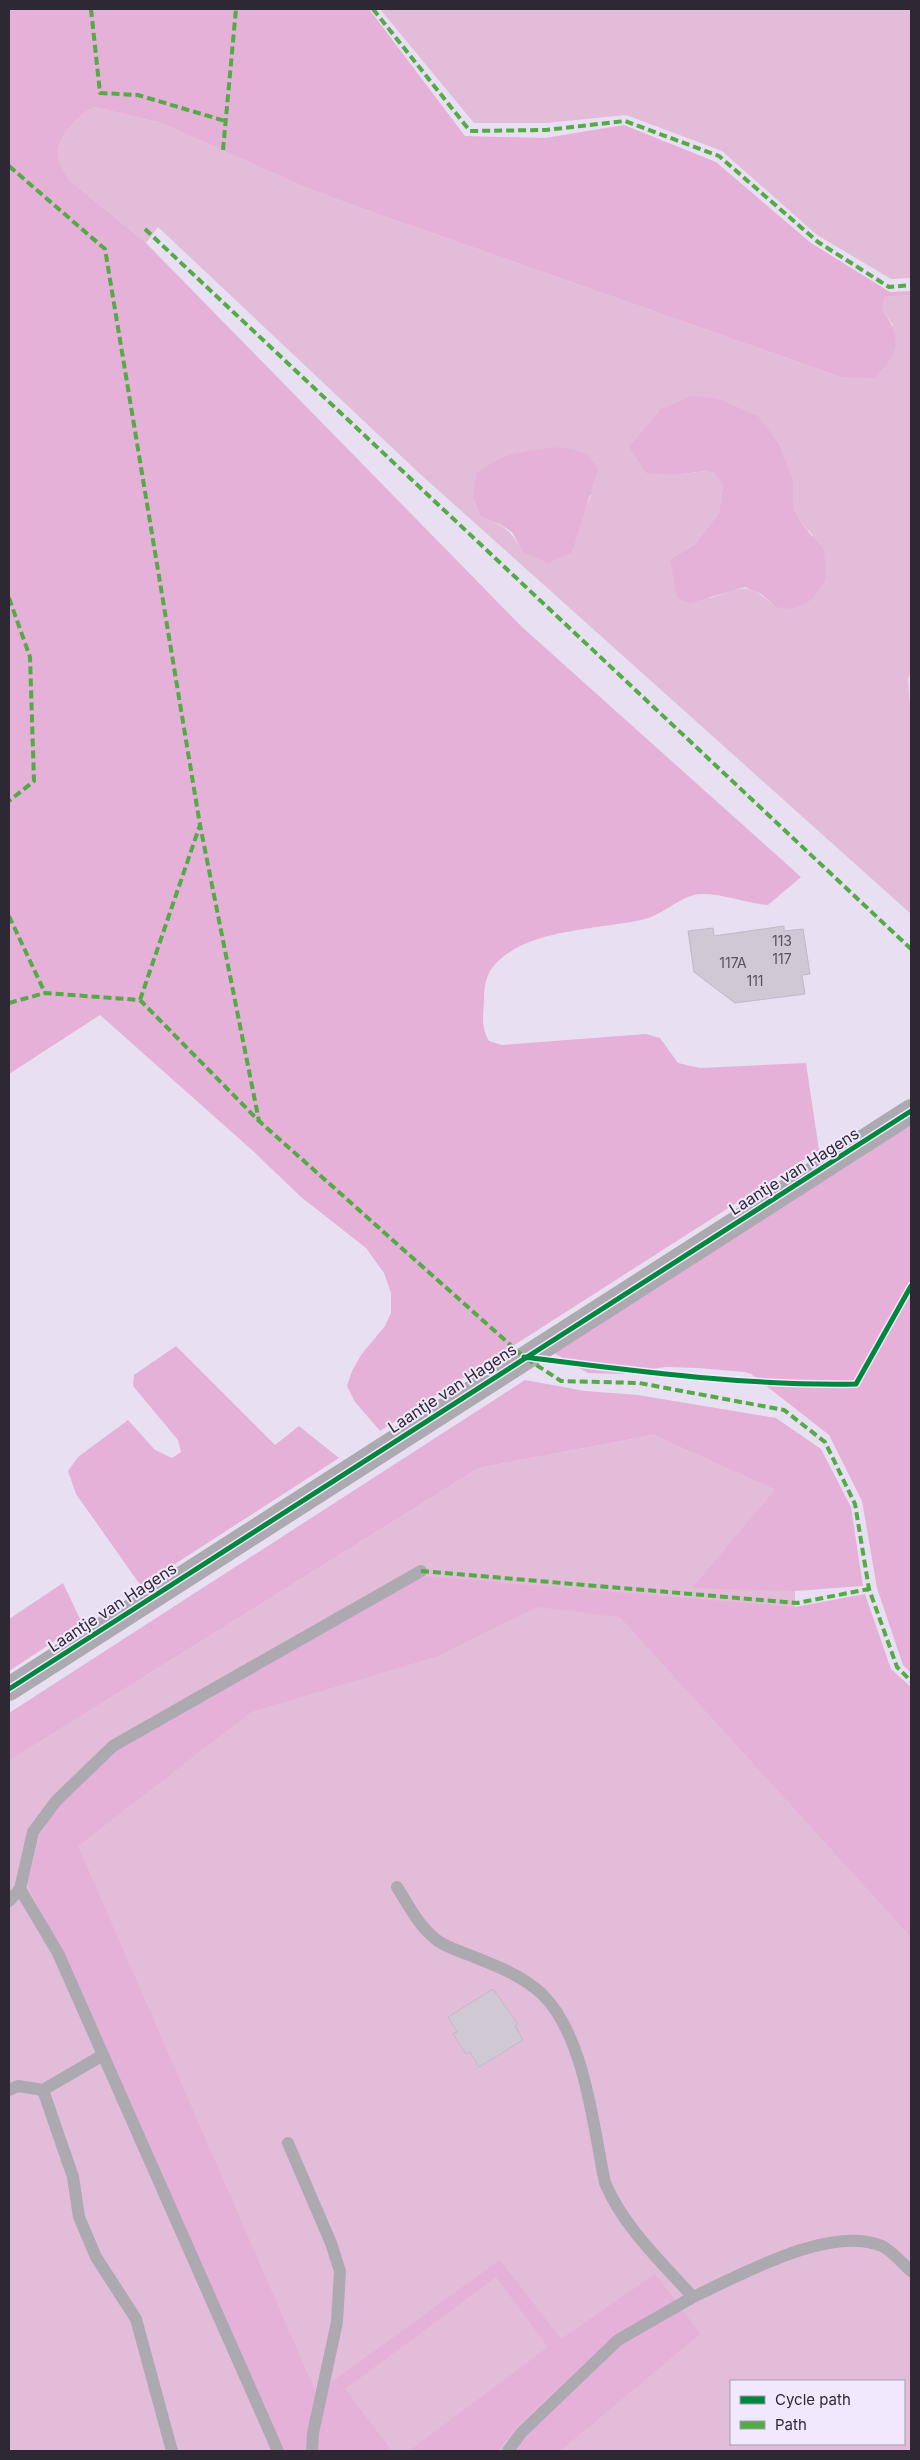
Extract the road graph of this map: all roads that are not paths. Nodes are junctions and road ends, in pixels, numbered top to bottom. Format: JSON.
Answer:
{"nodes":[{"id":1,"x":911,"y":1111,"type":"edge"},
{"id":2,"x":421,"y":1571,"type":"dead end"},
{"id":3,"x":9,"y":1689,"type":"edge"},
{"id":4,"x":397,"y":1887,"type":"dead end"},
{"id":5,"x":20,"y":1889,"type":"junction"},
{"id":6,"x":9,"y":1900,"type":"edge"},
{"id":7,"x":103,"y":2055,"type":"junction"},
{"id":8,"x":9,"y":2090,"type":"edge"},
{"id":9,"x":43,"y":2090,"type":"junction"},
{"id":10,"x":288,"y":2143,"type":"dead end"},
{"id":11,"x":911,"y":2271,"type":"edge"},
{"id":12,"x":693,"y":2297,"type":"junction"},
{"id":13,"x":172,"y":2451,"type":"edge"},
{"id":14,"x":278,"y":2451,"type":"edge"},
{"id":15,"x":312,"y":2451,"type":"edge"},
{"id":16,"x":508,"y":2451,"type":"edge"}],
"edges":[{"from":1,"to":3,"type":"street","name":"Laantje van Hagens"},
{"from":2,"to":5,"type":"lane"},
{"from":4,"to":12,"type":"lane"},
{"from":5,"to":6,"type":"lane"},
{"from":5,"to":7,"type":"lane"},
{"from":7,"to":9,"type":"lane"},
{"from":7,"to":14,"type":"lane"},
{"from":8,"to":9,"type":"lane"},
{"from":9,"to":13,"type":"lane"},
{"from":10,"to":15,"type":"lane"},
{"from":11,"to":12,"type":"lane"},
{"from":12,"to":16,"type":"lane"}]}
